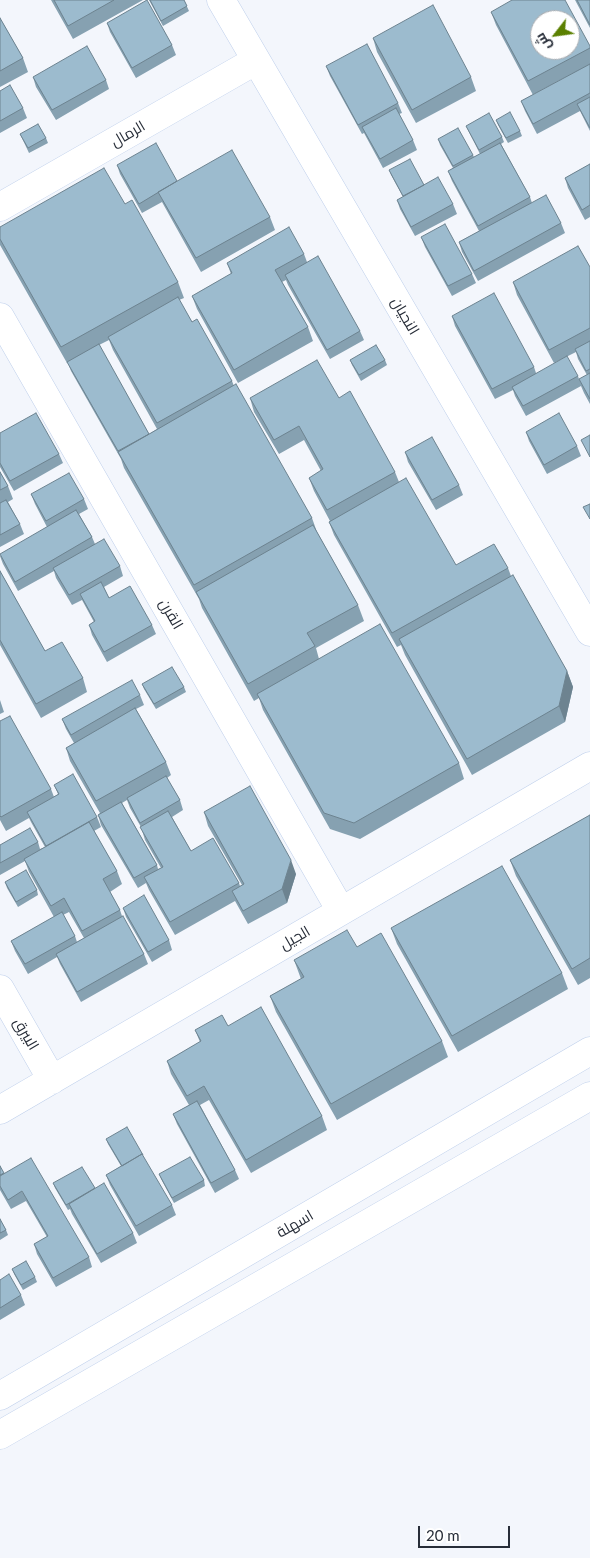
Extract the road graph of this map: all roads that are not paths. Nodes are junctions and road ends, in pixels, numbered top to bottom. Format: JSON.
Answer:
{"nodes":[{"id":1,"x":221,"y":0,"type":"edge"},
{"id":2,"x":255,"y":62,"type":"junction"},
{"id":3,"x":0,"y":207,"type":"edge"},
{"id":4,"x":0,"y":317,"type":"edge"},
{"id":5,"x":590,"y":632,"type":"edge"},
{"id":6,"x":590,"y":766,"type":"edge"},
{"id":7,"x":341,"y":911,"type":"junction"},
{"id":8,"x":0,"y":989,"type":"edge"},
{"id":9,"x":590,"y":1051,"type":"edge"},
{"id":10,"x":52,"y":1080,"type":"junction"},
{"id":11,"x":590,"y":1096,"type":"edge"},
{"id":12,"x":0,"y":1110,"type":"edge"},
{"id":13,"x":0,"y":1396,"type":"edge"},
{"id":14,"x":0,"y":1435,"type":"edge"}],
"edges":[{"from":1,"to":2,"type":"street","name":"النجيان"},
{"from":2,"to":3,"type":"street","name":"الرمال"},
{"from":2,"to":5,"type":"street","name":"النجيان"},
{"from":4,"to":7,"type":"street","name":"القرن"},
{"from":6,"to":7,"type":"street","name":"الجيل"},
{"from":7,"to":10,"type":"street","name":"الجيل"},
{"from":8,"to":10,"type":"street","name":"البيرق"},
{"from":9,"to":13,"type":"street","name":"اسهلة"},
{"from":10,"to":12,"type":"street","name":"الجيل"},
{"from":11,"to":14,"type":"street"}]}
